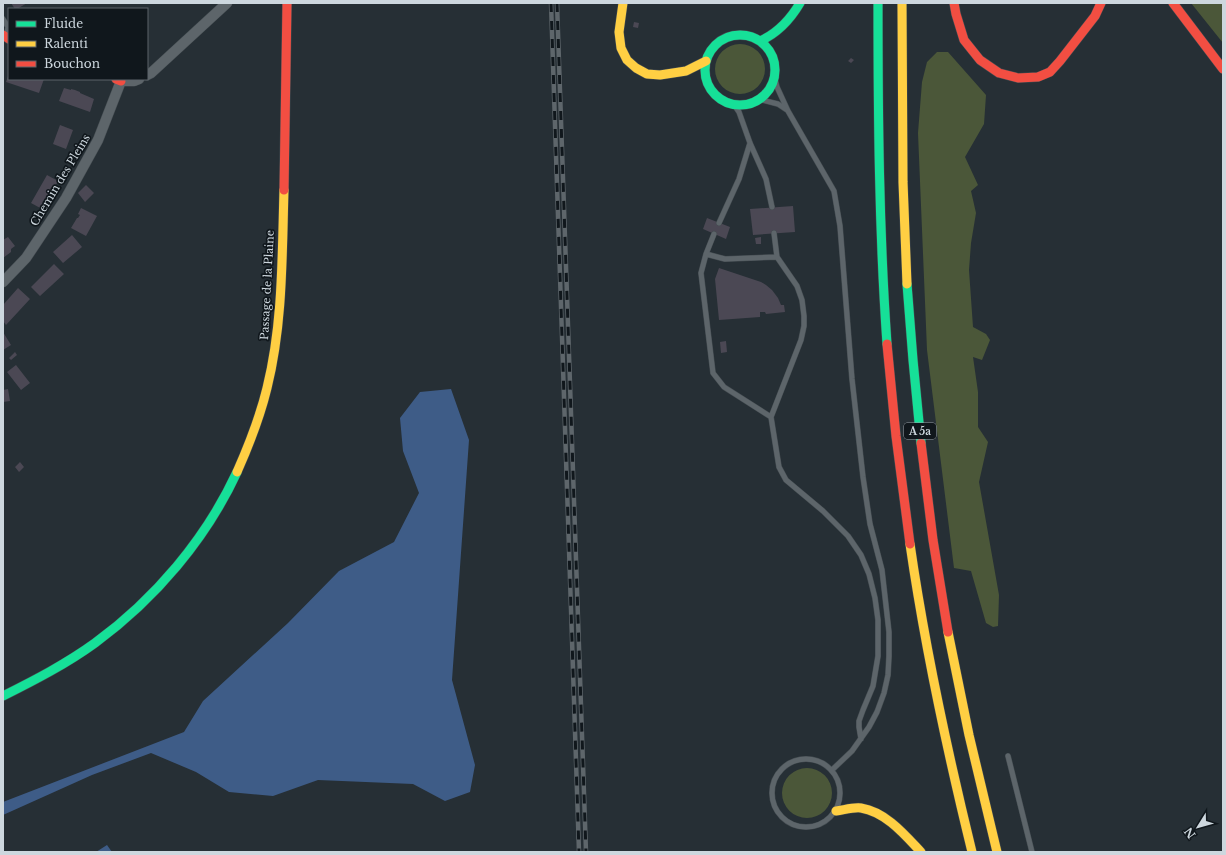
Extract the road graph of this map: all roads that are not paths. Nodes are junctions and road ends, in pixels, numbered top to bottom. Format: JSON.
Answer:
{"nodes":[{"id":1,"x":227,"y":3,"type":"edge"},
{"id":2,"x":286,"y":3,"type":"edge"},
{"id":3,"x":623,"y":3,"type":"edge"},
{"id":4,"x":800,"y":3,"type":"edge"},
{"id":5,"x":878,"y":3,"type":"edge"},
{"id":6,"x":902,"y":3,"type":"edge"},
{"id":7,"x":954,"y":3,"type":"edge"},
{"id":8,"x":1101,"y":3,"type":"edge"},
{"id":9,"x":1173,"y":3,"type":"edge"},
{"id":10,"x":3,"y":19,"type":"edge"},
{"id":11,"x":6,"y":37,"type":"edge"},
{"id":12,"x":760,"y":41,"type":"junction"},
{"id":13,"x":706,"y":61,"type":"junction"},
{"id":14,"x":1223,"y":69,"type":"edge"},
{"id":15,"x":148,"y":74,"type":"edge"},
{"id":16,"x":774,"y":75,"type":"junction"},
{"id":17,"x":119,"y":80,"type":"edge"},
{"id":18,"x":137,"y":80,"type":"edge"},
{"id":19,"x":758,"y":99,"type":"junction"},
{"id":20,"x":733,"y":103,"type":"junction"},
{"id":21,"x":788,"y":111,"type":"junction"},
{"id":22,"x":750,"y":143,"type":"junction"},
{"id":23,"x":772,"y":207,"type":"dead end"},
{"id":24,"x":719,"y":223,"type":"dead end"},
{"id":25,"x":774,"y":233,"type":"dead end"},
{"id":26,"x":714,"y":234,"type":"dead end"},
{"id":27,"x":706,"y":254,"type":"junction"},
{"id":28,"x":777,"y":257,"type":"junction"},
{"id":29,"x":3,"y":282,"type":"edge"},
{"id":30,"x":771,"y":416,"type":"junction"},
{"id":31,"x":3,"y":696,"type":"edge"},
{"id":32,"x":861,"y":739,"type":"junction"},
{"id":33,"x":1008,"y":756,"type":"dead end"},
{"id":34,"x":832,"y":770,"type":"junction"},
{"id":35,"x":836,"y":811,"type":"junction"},
{"id":36,"x":921,"y":852,"type":"edge"},
{"id":37,"x":972,"y":852,"type":"edge"},
{"id":38,"x":997,"y":852,"type":"edge"},
{"id":39,"x":1032,"y":852,"type":"edge"}],
"edges":[{"from":1,"to":15,"type":"street"},
{"from":2,"to":31,"type":"main road","name":"Passage de la Plaine"},
{"from":3,"to":13,"type":"main road"},
{"from":4,"to":12,"type":"main road"},
{"from":5,"to":37,"type":"main road","number":"A 5a"},
{"from":6,"to":38,"type":"main road","number":"A 5a"},
{"from":7,"to":8,"type":"main road"},
{"from":9,"to":14,"type":"main road"},
{"from":10,"to":11,"type":"lane"},
{"from":12,"to":13,"type":"main road"},
{"from":12,"to":16,"type":"main road"},
{"from":13,"to":20,"type":"main road"},
{"from":16,"to":19,"type":"main road"},
{"from":16,"to":21,"type":"lane"},
{"from":17,"to":18,"type":"street"},
{"from":17,"to":29,"type":"street","name":"Chemin des Pleins"},
{"from":19,"to":20,"type":"main road"},
{"from":19,"to":21,"type":"lane"},
{"from":20,"to":22,"type":"lane"},
{"from":21,"to":32,"type":"lane"},
{"from":22,"to":23,"type":"lane"},
{"from":22,"to":24,"type":"lane"},
{"from":25,"to":28,"type":"lane"},
{"from":26,"to":27,"type":"lane"},
{"from":27,"to":28,"type":"lane"},
{"from":27,"to":30,"type":"lane"},
{"from":28,"to":30,"type":"lane"},
{"from":30,"to":32,"type":"lane"},
{"from":32,"to":34,"type":"lane"},
{"from":33,"to":39,"type":"lane"},
{"from":34,"to":35,"type":"lane"},
{"from":34,"to":35,"type":"lane"},
{"from":35,"to":36,"type":"main road"}]}
